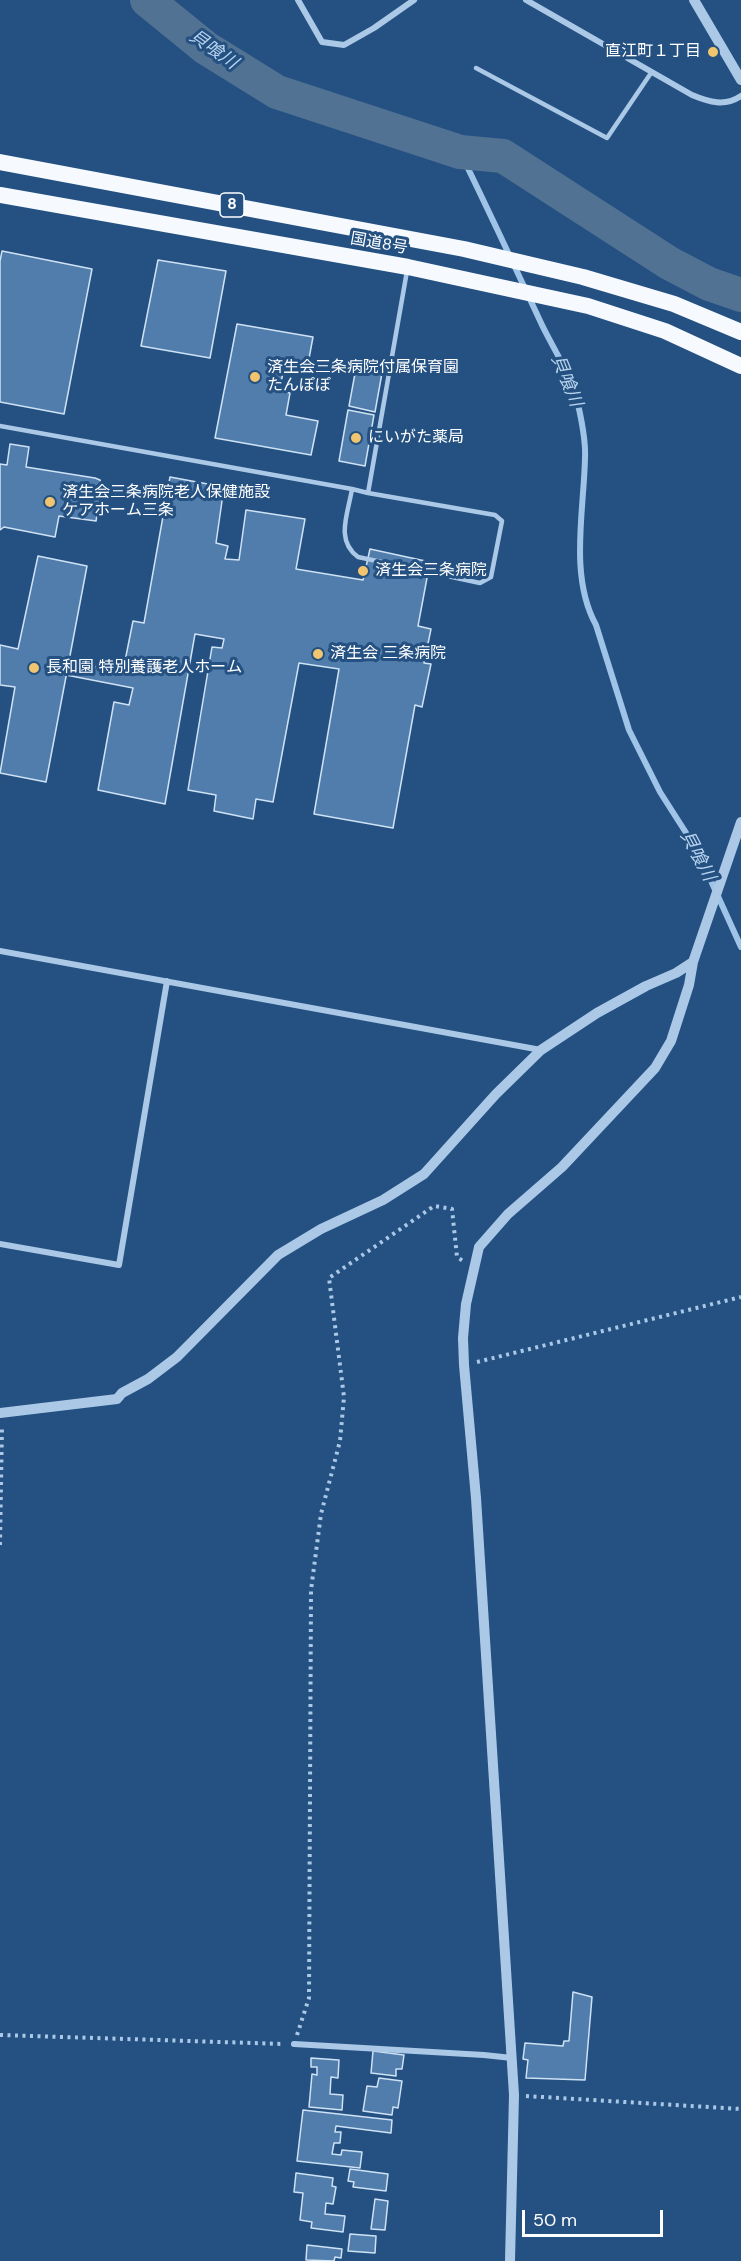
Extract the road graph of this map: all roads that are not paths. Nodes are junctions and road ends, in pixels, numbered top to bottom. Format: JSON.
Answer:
{"nodes":[{"id":1,"x":298,"y":0,"type":"edge"},
{"id":2,"x":414,"y":0,"type":"edge"},
{"id":3,"x":526,"y":0,"type":"edge"},
{"id":4,"x":694,"y":0,"type":"edge"},
{"id":5,"x":476,"y":68,"type":"dead end"},
{"id":6,"x":651,"y":73,"type":"junction"},
{"id":7,"x":741,"y":80,"type":"edge"},
{"id":8,"x":741,"y":96,"type":"edge"},
{"id":9,"x":0,"y":162,"type":"edge"},
{"id":10,"x":0,"y":195,"type":"edge"},
{"id":11,"x":408,"y":267,"type":"junction"},
{"id":12,"x":741,"y":332,"type":"edge"},
{"id":13,"x":741,"y":366,"type":"edge"},
{"id":14,"x":0,"y":426,"type":"edge"},
{"id":15,"x":352,"y":489,"type":"junction"},
{"id":16,"x":368,"y":493,"type":"junction"},
{"id":17,"x":741,"y":823,"type":"edge"},
{"id":18,"x":0,"y":951,"type":"edge"},
{"id":19,"x":694,"y":959,"type":"junction"},
{"id":20,"x":167,"y":981,"type":"junction"},
{"id":21,"x":541,"y":1050,"type":"junction"},
{"id":22,"x":0,"y":1244,"type":"edge"},
{"id":23,"x":1,"y":1413,"type":"edge"},
{"id":24,"x":294,"y":2044,"type":"road end"},
{"id":25,"x":512,"y":2058,"type":"junction"},
{"id":26,"x":510,"y":2261,"type":"edge"}],
"edges":[{"from":1,"to":2,"type":"street"},
{"from":3,"to":6,"type":"street"},
{"from":4,"to":7,"type":"street"},
{"from":5,"to":6,"type":"lane"},
{"from":6,"to":8,"type":"street"},
{"from":9,"to":12,"type":"highway","name":"国道8号","number":"8"},
{"from":10,"to":11,"type":"highway","name":"国道8号","number":"8"},
{"from":11,"to":13,"type":"highway","name":"国道8号","number":"8"},
{"from":11,"to":16,"type":"lane"},
{"from":14,"to":15,"type":"lane"},
{"from":15,"to":16,"type":"lane"},
{"from":15,"to":16,"type":"lane"},
{"from":17,"to":19,"type":"street"},
{"from":18,"to":20,"type":"street"},
{"from":19,"to":21,"type":"street"},
{"from":19,"to":25,"type":"street"},
{"from":20,"to":21,"type":"street"},
{"from":20,"to":22,"type":"street"},
{"from":21,"to":23,"type":"street"},
{"from":24,"to":25,"type":"street"},
{"from":25,"to":26,"type":"street"}]}
